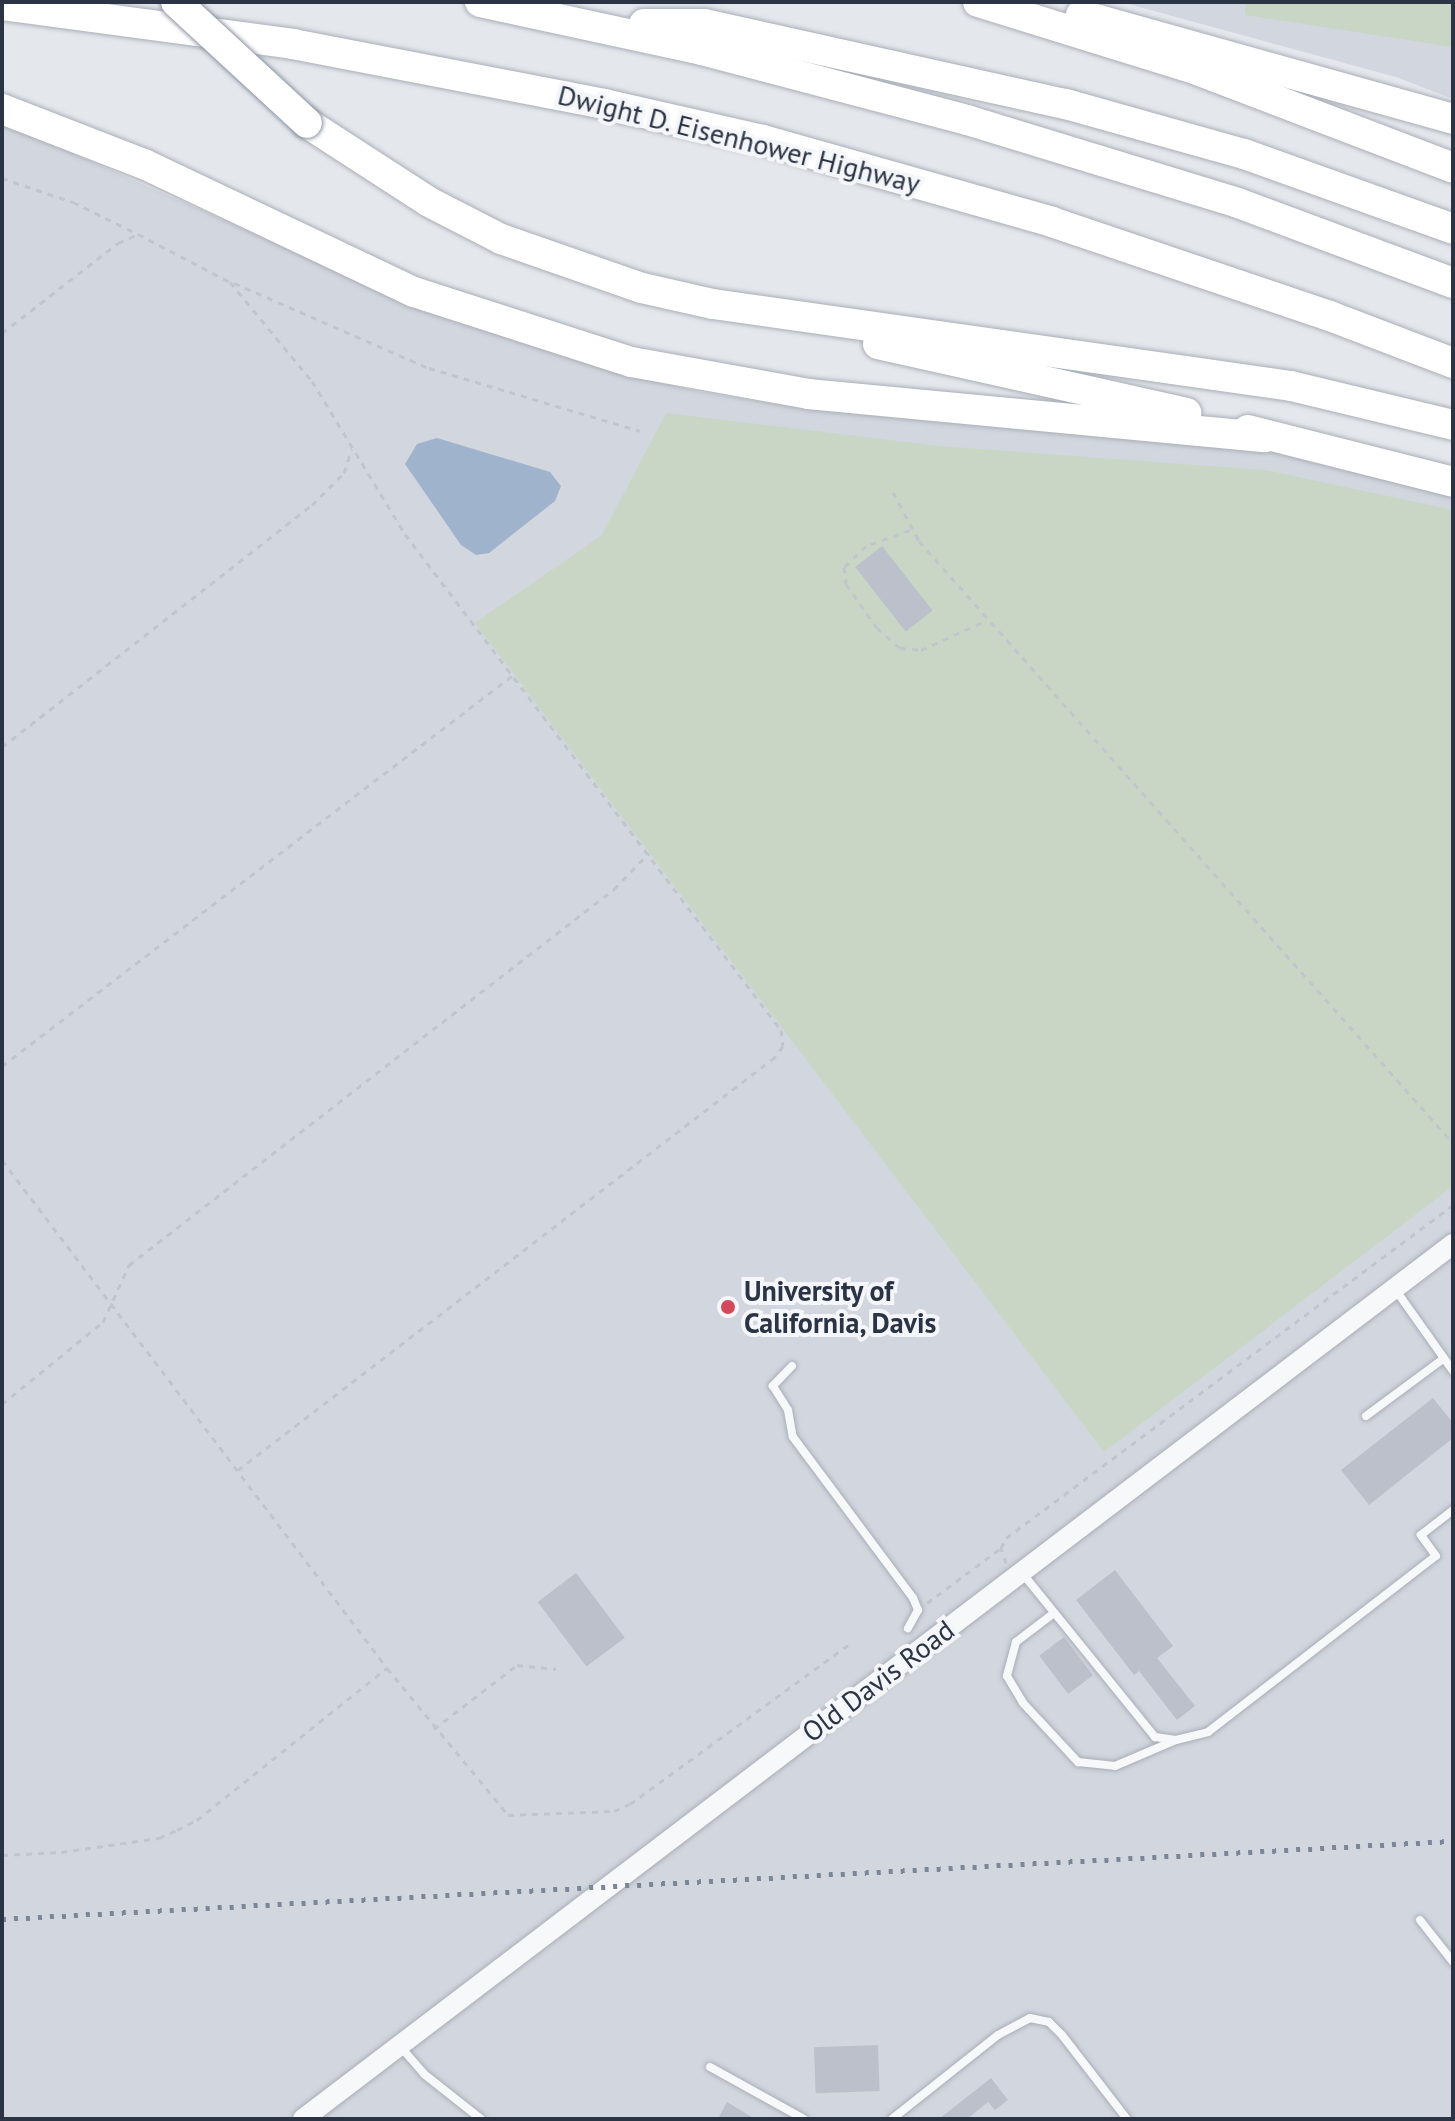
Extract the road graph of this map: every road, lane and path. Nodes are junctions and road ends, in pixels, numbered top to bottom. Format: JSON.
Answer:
{"nodes":[{"id":1,"x":176,"y":2,"type":"edge"},
{"id":2,"x":480,"y":2,"type":"edge"},
{"id":3,"x":978,"y":2,"type":"edge"},
{"id":4,"x":1023,"y":2,"type":"edge"},
{"id":5,"x":2,"y":5,"type":"edge"},
{"id":6,"x":587,"y":24,"type":"junction"},
{"id":7,"x":2,"y":109,"type":"edge"},
{"id":8,"x":1453,"y":119,"type":"edge"},
{"id":9,"x":1453,"y":168,"type":"edge"},
{"id":10,"x":2,"y":178,"type":"edge"},
{"id":11,"x":1453,"y":229,"type":"edge"},
{"id":12,"x":138,"y":234,"type":"junction"},
{"id":13,"x":230,"y":282,"type":"junction"},
{"id":14,"x":1453,"y":283,"type":"edge"},
{"id":15,"x":793,"y":315,"type":"junction"},
{"id":16,"x":2,"y":333,"type":"edge"},
{"id":17,"x":1453,"y":363,"type":"edge"},
{"id":18,"x":1453,"y":425,"type":"edge"},
{"id":19,"x":640,"y":431,"type":"dead end"},
{"id":20,"x":1265,"y":437,"type":"junction"},
{"id":21,"x":352,"y":449,"type":"junction"},
{"id":22,"x":1453,"y":482,"type":"edge"},
{"id":23,"x":893,"y":492,"type":"dead end"},
{"id":24,"x":911,"y":529,"type":"junction"},
{"id":25,"x":987,"y":620,"type":"junction"},
{"id":26,"x":513,"y":675,"type":"junction"},
{"id":27,"x":2,"y":747,"type":"edge"},
{"id":28,"x":649,"y":853,"type":"junction"},
{"id":29,"x":2,"y":1066,"type":"edge"},
{"id":30,"x":1453,"y":1143,"type":"edge"},
{"id":31,"x":2,"y":1160,"type":"edge"},
{"id":32,"x":1453,"y":1205,"type":"edge"},
{"id":33,"x":1453,"y":1244,"type":"edge"},
{"id":34,"x":1394,"y":1288,"type":"junction"},
{"id":35,"x":111,"y":1301,"type":"junction"},
{"id":36,"x":1443,"y":1359,"type":"junction"},
{"id":37,"x":792,"y":1366,"type":"dead end"},
{"id":38,"x":1453,"y":1371,"type":"edge"},
{"id":39,"x":2,"y":1404,"type":"edge"},
{"id":40,"x":1366,"y":1416,"type":"dead end"},
{"id":41,"x":238,"y":1470,"type":"junction"},
{"id":42,"x":1453,"y":1510,"type":"edge"},
{"id":43,"x":1001,"y":1548,"type":"junction"},
{"id":44,"x":1018,"y":1575,"type":"junction"},
{"id":45,"x":918,"y":1610,"type":"junction"},
{"id":46,"x":1054,"y":1613,"type":"junction"},
{"id":47,"x":908,"y":1628,"type":"dead end"},
{"id":48,"x":852,"y":1642,"type":"dead end"},
{"id":49,"x":387,"y":1668,"type":"junction"},
{"id":50,"x":556,"y":1669,"type":"dead end"},
{"id":51,"x":434,"y":1729,"type":"junction"},
{"id":52,"x":1176,"y":1740,"type":"junction"},
{"id":53,"x":2,"y":1855,"type":"edge"},
{"id":54,"x":1420,"y":1920,"type":"dead end"},
{"id":55,"x":1453,"y":1962,"type":"edge"},
{"id":56,"x":399,"y":2045,"type":"junction"},
{"id":57,"x":710,"y":2067,"type":"dead end"},
{"id":58,"x":303,"y":2119,"type":"edge"},
{"id":59,"x":481,"y":2119,"type":"edge"},
{"id":60,"x":804,"y":2119,"type":"edge"},
{"id":61,"x":892,"y":2119,"type":"edge"},
{"id":62,"x":1127,"y":2119,"type":"edge"}],
"edges":[{"from":1,"to":15,"type":"highway","bridge":true},
{"from":2,"to":6,"type":"highway"},
{"from":3,"to":9,"type":"highway"},
{"from":4,"to":8,"type":"highway"},
{"from":5,"to":17,"type":"highway","name":"Dwight D. Eisenhower Highway"},
{"from":6,"to":11,"type":"highway"},
{"from":6,"to":14,"type":"highway"},
{"from":7,"to":20,"type":"highway"},
{"from":10,"to":12,"type":"path"},
{"from":12,"to":13,"type":"path"},
{"from":12,"to":16,"type":"path"},
{"from":13,"to":19,"type":"path"},
{"from":13,"to":21,"type":"path"},
{"from":15,"to":18,"type":"highway"},
{"from":15,"to":20,"type":"highway"},
{"from":20,"to":22,"type":"highway"},
{"from":21,"to":26,"type":"path"},
{"from":21,"to":27,"type":"path"},
{"from":23,"to":24,"type":"path"},
{"from":24,"to":25,"type":"path"},
{"from":24,"to":25,"type":"path"},
{"from":25,"to":30,"type":"path"},
{"from":26,"to":28,"type":"path"},
{"from":26,"to":29,"type":"path"},
{"from":28,"to":35,"type":"path"},
{"from":28,"to":41,"type":"path"},
{"from":31,"to":35,"type":"path"},
{"from":32,"to":43,"type":"path"},
{"from":33,"to":34,"type":"street","name":"Old Davis Road"},
{"from":34,"to":36,"type":"lane"},
{"from":34,"to":44,"type":"street","name":"Old Davis Road"},
{"from":35,"to":39,"type":"path"},
{"from":35,"to":41,"type":"path"},
{"from":36,"to":38,"type":"lane"},
{"from":36,"to":40,"type":"lane"},
{"from":37,"to":45,"type":"lane"},
{"from":41,"to":49,"type":"path"},
{"from":42,"to":52,"type":"lane"},
{"from":43,"to":44,"type":"path"},
{"from":43,"to":45,"type":"path"},
{"from":44,"to":46,"type":"lane"},
{"from":44,"to":56,"type":"street","name":"Old Davis Road"},
{"from":45,"to":47,"type":"lane"},
{"from":46,"to":52,"type":"lane"},
{"from":46,"to":52,"type":"lane"},
{"from":48,"to":51,"type":"path"},
{"from":49,"to":51,"type":"path"},
{"from":49,"to":53,"type":"path"},
{"from":50,"to":51,"type":"path"},
{"from":54,"to":55,"type":"lane"},
{"from":56,"to":58,"type":"street","name":"Old Davis Road"},
{"from":56,"to":59,"type":"lane"},
{"from":57,"to":60,"type":"lane"},
{"from":61,"to":62,"type":"lane"}]}
